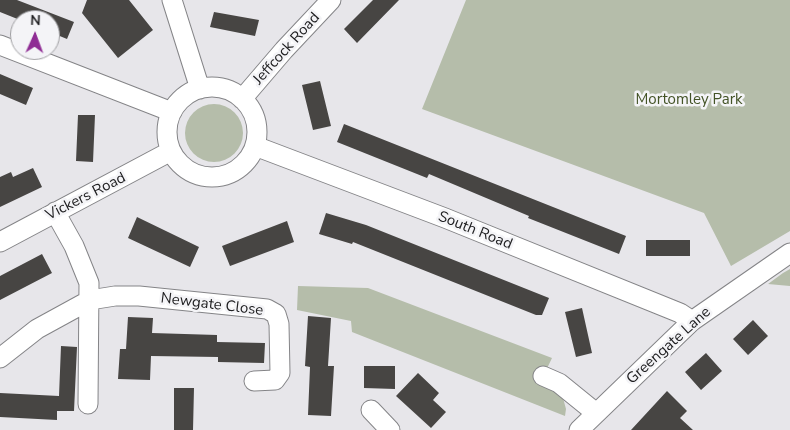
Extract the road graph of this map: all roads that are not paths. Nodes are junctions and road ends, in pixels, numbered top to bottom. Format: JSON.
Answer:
{"nodes":[{"id":1,"x":172,"y":0,"type":"edge"},
{"id":2,"x":331,"y":0,"type":"edge"},
{"id":3,"x":0,"y":45,"type":"edge"},
{"id":4,"x":200,"y":89,"type":"junction"},
{"id":5,"x":242,"y":99,"type":"junction"},
{"id":6,"x":172,"y":112,"type":"junction"},
{"id":7,"x":255,"y":146,"type":"junction"},
{"id":8,"x":171,"y":151,"type":"junction"},
{"id":9,"x":55,"y":212,"type":"junction"},
{"id":10,"x":0,"y":242,"type":"edge"},
{"id":11,"x":790,"y":253,"type":"edge"},
{"id":12,"x":90,"y":300,"type":"junction"},
{"id":13,"x":692,"y":321,"type":"junction"},
{"id":14,"x":0,"y":358,"type":"edge"},
{"id":15,"x":543,"y":376,"type":"dead end"},
{"id":16,"x":254,"y":381,"type":"dead end"},
{"id":17,"x":88,"y":404,"type":"dead end"},
{"id":18,"x":371,"y":410,"type":"dead end"},
{"id":19,"x":596,"y":413,"type":"junction"},
{"id":20,"x":390,"y":430,"type":"edge"},
{"id":21,"x":579,"y":430,"type":"edge"}],
"edges":[{"from":1,"to":4,"type":"street"},
{"from":2,"to":5,"type":"street","name":"Jeffcock Road"},
{"from":3,"to":6,"type":"street"},
{"from":4,"to":5,"type":"street"},
{"from":4,"to":6,"type":"street"},
{"from":5,"to":7,"type":"street"},
{"from":6,"to":8,"type":"street"},
{"from":7,"to":8,"type":"street"},
{"from":7,"to":13,"type":"street","name":"South Road"},
{"from":8,"to":9,"type":"street","name":"Vickers Road"},
{"from":9,"to":10,"type":"street","name":"Vickers Road"},
{"from":9,"to":12,"type":"street"},
{"from":11,"to":13,"type":"street","name":"Greengate Lane"},
{"from":12,"to":14,"type":"street","name":"Newgate Close"},
{"from":12,"to":16,"type":"street","name":"Newgate Close"},
{"from":12,"to":17,"type":"street"},
{"from":13,"to":19,"type":"street","name":"Greengate Lane"},
{"from":15,"to":19,"type":"street"},
{"from":18,"to":20,"type":"street"},
{"from":19,"to":21,"type":"street","name":"Greengate Lane"}]}
